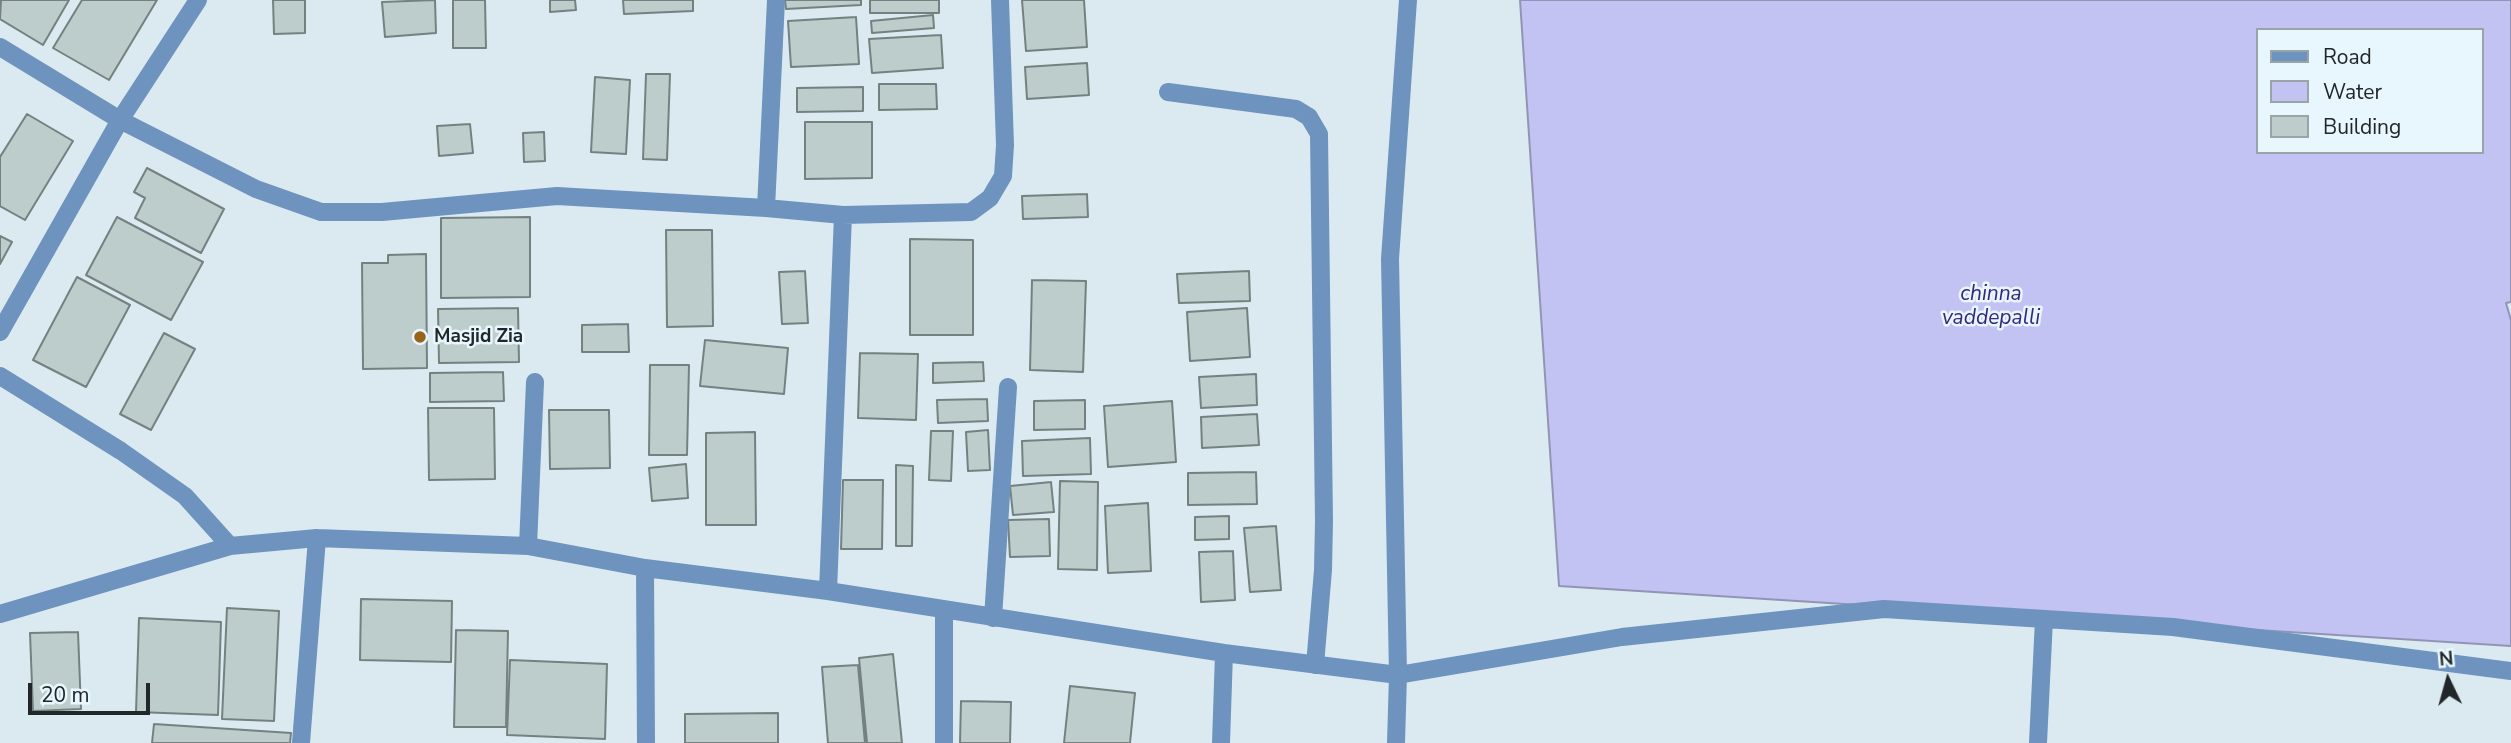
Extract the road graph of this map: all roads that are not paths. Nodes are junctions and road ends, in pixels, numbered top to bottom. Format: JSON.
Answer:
{"nodes":[{"id":1,"x":198,"y":0,"type":"edge"},
{"id":2,"x":776,"y":0,"type":"edge"},
{"id":3,"x":1000,"y":0,"type":"edge"},
{"id":4,"x":1408,"y":0,"type":"edge"},
{"id":5,"x":0,"y":47,"type":"edge"},
{"id":6,"x":1168,"y":92,"type":"dead end"},
{"id":7,"x":120,"y":120,"type":"junction"},
{"id":8,"x":766,"y":208,"type":"junction"},
{"id":9,"x":843,"y":215,"type":"junction"},
{"id":10,"x":0,"y":332,"type":"edge"},
{"id":11,"x":0,"y":376,"type":"edge"},
{"id":12,"x":535,"y":382,"type":"dead end"},
{"id":13,"x":1009,"y":387,"type":"dead end"},
{"id":14,"x":317,"y":538,"type":"junction"},
{"id":15,"x":230,"y":546,"type":"junction"},
{"id":16,"x":528,"y":546,"type":"junction"},
{"id":17,"x":645,"y":568,"type":"junction"},
{"id":18,"x":828,"y":591,"type":"junction"},
{"id":19,"x":944,"y":610,"type":"junction"},
{"id":20,"x":0,"y":614,"type":"edge"},
{"id":21,"x":993,"y":618,"type":"junction"},
{"id":22,"x":2044,"y":619,"type":"junction"},
{"id":23,"x":1224,"y":653,"type":"junction"},
{"id":24,"x":1315,"y":665,"type":"junction"},
{"id":25,"x":2511,"y":671,"type":"edge"},
{"id":26,"x":1398,"y":675,"type":"junction"},
{"id":27,"x":301,"y":743,"type":"edge"},
{"id":28,"x":646,"y":743,"type":"edge"},
{"id":29,"x":944,"y":743,"type":"edge"},
{"id":30,"x":1221,"y":743,"type":"edge"},
{"id":31,"x":1396,"y":743,"type":"edge"},
{"id":32,"x":2038,"y":743,"type":"edge"}],
"edges":[{"from":1,"to":7,"type":"street"},
{"from":2,"to":8,"type":"street"},
{"from":3,"to":9,"type":"street"},
{"from":4,"to":26,"type":"street"},
{"from":5,"to":7,"type":"street"},
{"from":6,"to":24,"type":"street"},
{"from":7,"to":8,"type":"street"},
{"from":7,"to":10,"type":"street"},
{"from":8,"to":9,"type":"street"},
{"from":9,"to":18,"type":"street"},
{"from":11,"to":15,"type":"street"},
{"from":12,"to":16,"type":"street"},
{"from":13,"to":21,"type":"street"},
{"from":14,"to":15,"type":"street"},
{"from":14,"to":16,"type":"street"},
{"from":14,"to":27,"type":"street"},
{"from":15,"to":20,"type":"street"},
{"from":16,"to":17,"type":"street"},
{"from":17,"to":18,"type":"street"},
{"from":17,"to":28,"type":"street"},
{"from":18,"to":19,"type":"street"},
{"from":19,"to":21,"type":"street"},
{"from":19,"to":29,"type":"street"},
{"from":21,"to":23,"type":"street"},
{"from":22,"to":25,"type":"street"},
{"from":22,"to":26,"type":"street"},
{"from":22,"to":32,"type":"street"},
{"from":23,"to":24,"type":"street"},
{"from":23,"to":30,"type":"street"},
{"from":24,"to":26,"type":"street"},
{"from":26,"to":31,"type":"street"}]}
